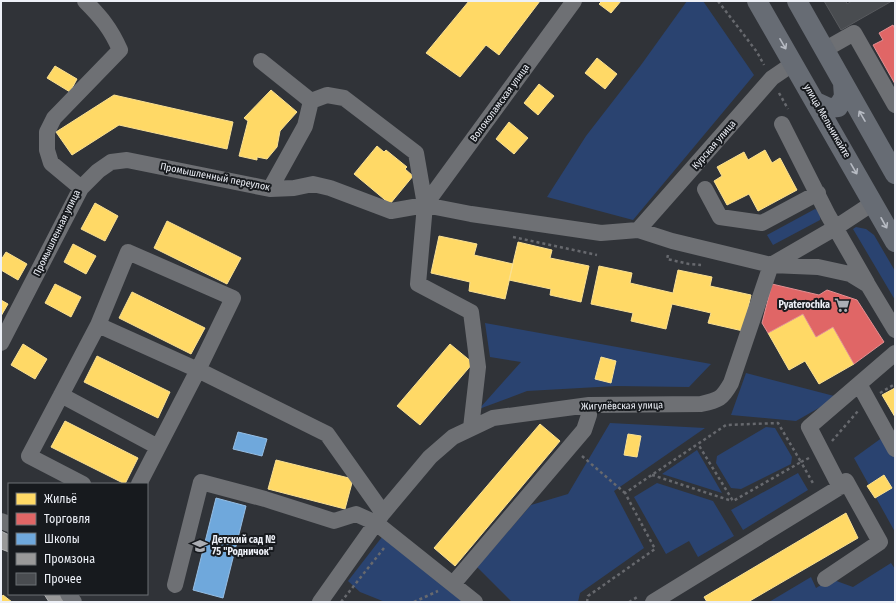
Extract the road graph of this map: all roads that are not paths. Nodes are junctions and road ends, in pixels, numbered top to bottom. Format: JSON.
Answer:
{"nodes":[{"id":1,"x":85,"y":1,"type":"edge"},
{"id":2,"x":574,"y":1,"type":"edge"},
{"id":3,"x":757,"y":1,"type":"edge"},
{"id":4,"x":797,"y":1,"type":"edge"},
{"id":5,"x":824,"y":50,"type":"junction"},
{"id":6,"x":261,"y":62,"type":"dead end"},
{"id":7,"x":794,"y":63,"type":"junction"},
{"id":8,"x":843,"y":83,"type":"junction"},
{"id":9,"x":312,"y":101,"type":"junction"},
{"id":10,"x":816,"y":102,"type":"junction"},
{"id":11,"x":895,"y":105,"type":"edge"},
{"id":12,"x":782,"y":124,"type":"dead end"},
{"id":13,"x":895,"y":174,"type":"edge"},
{"id":14,"x":82,"y":188,"type":"junction"},
{"id":15,"x":705,"y":188,"type":"dead end"},
{"id":16,"x":270,"y":189,"type":"junction"},
{"id":17,"x":818,"y":193,"type":"junction"},
{"id":18,"x":873,"y":203,"type":"junction"},
{"id":19,"x":425,"y":205,"type":"junction"},
{"id":20,"x":835,"y":228,"type":"junction"},
{"id":21,"x":638,"y":230,"type":"junction"},
{"id":22,"x":895,"y":242,"type":"edge"},
{"id":23,"x":771,"y":265,"type":"junction"},
{"id":24,"x":868,"y":285,"type":"junction"},
{"id":25,"x":98,"y":325,"type":"junction"},
{"id":26,"x":895,"y":330,"type":"edge"},
{"id":27,"x":1,"y":343,"type":"edge"},
{"id":28,"x":895,"y":353,"type":"edge"},
{"id":29,"x":198,"y":370,"type":"junction"},
{"id":30,"x":859,"y":384,"type":"junction"},
{"id":31,"x":61,"y":395,"type":"junction"},
{"id":32,"x":589,"y":405,"type":"junction"},
{"id":33,"x":471,"y":428,"type":"junction"},
{"id":34,"x":158,"y":447,"type":"junction"},
{"id":35,"x":895,"y":449,"type":"edge"},
{"id":36,"x":82,"y":483,"type":"edge"},
{"id":37,"x":140,"y":483,"type":"edge"},
{"id":38,"x":840,"y":487,"type":"junction"},
{"id":39,"x":380,"y":518,"type":"junction"},
{"id":40,"x":825,"y":578,"type":"dead end"},
{"id":41,"x":453,"y":584,"type":"junction"},
{"id":42,"x":175,"y":586,"type":"dead end"},
{"id":43,"x":320,"y":602,"type":"edge"},
{"id":44,"x":475,"y":602,"type":"edge"},
{"id":45,"x":653,"y":602,"type":"edge"}],
"edges":[{"from":1,"to":14,"type":"street","name":"Промышленная улица"},
{"from":2,"to":19,"type":"street","name":"Волоколамская улица"},
{"from":3,"to":7,"type":"main road","name":"улица Мельникайте","one_way":true},
{"from":4,"to":5,"type":"main road"},
{"from":5,"to":8,"type":"main road"},
{"from":5,"to":11,"type":"street"},
{"from":6,"to":9,"type":"street"},
{"from":7,"to":10,"type":"main road","name":"улица Мельникайте"},
{"from":7,"to":21,"type":"street","name":"Курская улица"},
{"from":8,"to":10,"type":"main road"},
{"from":13,"to":8,"type":"main road","one_way":true},
{"from":9,"to":16,"type":"street"},
{"from":9,"to":19,"type":"street"},
{"from":10,"to":18,"type":"main road","name":"улица Мельникайте","one_way":true},
{"from":12,"to":17,"type":"street"},
{"from":14,"to":16,"type":"street","name":"Промышленный переулок"},
{"from":14,"to":27,"type":"street","name":"Промышленная улица"},
{"from":15,"to":17,"type":"street"},
{"from":16,"to":19,"type":"street","name":"Промышленный переулок"},
{"from":17,"to":20,"type":"street"},
{"from":18,"to":20,"type":"street"},
{"from":18,"to":22,"type":"main road","name":"улица Мельникайте","one_way":true},
{"from":19,"to":21,"type":"street"},
{"from":19,"to":33,"type":"street"},
{"from":20,"to":23,"type":"street"},
{"from":20,"to":24,"type":"street"},
{"from":21,"to":23,"type":"street"},
{"from":23,"to":24,"type":"street"},
{"from":23,"to":32,"type":"street","name":"Жигулёвская улица"},
{"from":24,"to":26,"type":"street"},
{"from":25,"to":29,"type":"street"},
{"from":25,"to":29,"type":"street"},
{"from":25,"to":31,"type":"street"},
{"from":28,"to":30,"type":"street"},
{"from":29,"to":34,"type":"street"},
{"from":29,"to":39,"type":"street"},
{"from":30,"to":35,"type":"street"},
{"from":30,"to":38,"type":"street"},
{"from":31,"to":34,"type":"street"},
{"from":31,"to":36,"type":"street"},
{"from":32,"to":33,"type":"street","name":"Жигулёвская улица"},
{"from":32,"to":41,"type":"street"},
{"from":33,"to":39,"type":"street","name":"Жигулёвская улица"},
{"from":34,"to":37,"type":"street"},
{"from":38,"to":40,"type":"street"},
{"from":38,"to":45,"type":"street"},
{"from":39,"to":41,"type":"street"},
{"from":39,"to":42,"type":"street"},
{"from":39,"to":43,"type":"street","name":"Жигулёвская улица"},
{"from":41,"to":44,"type":"street"}]}
